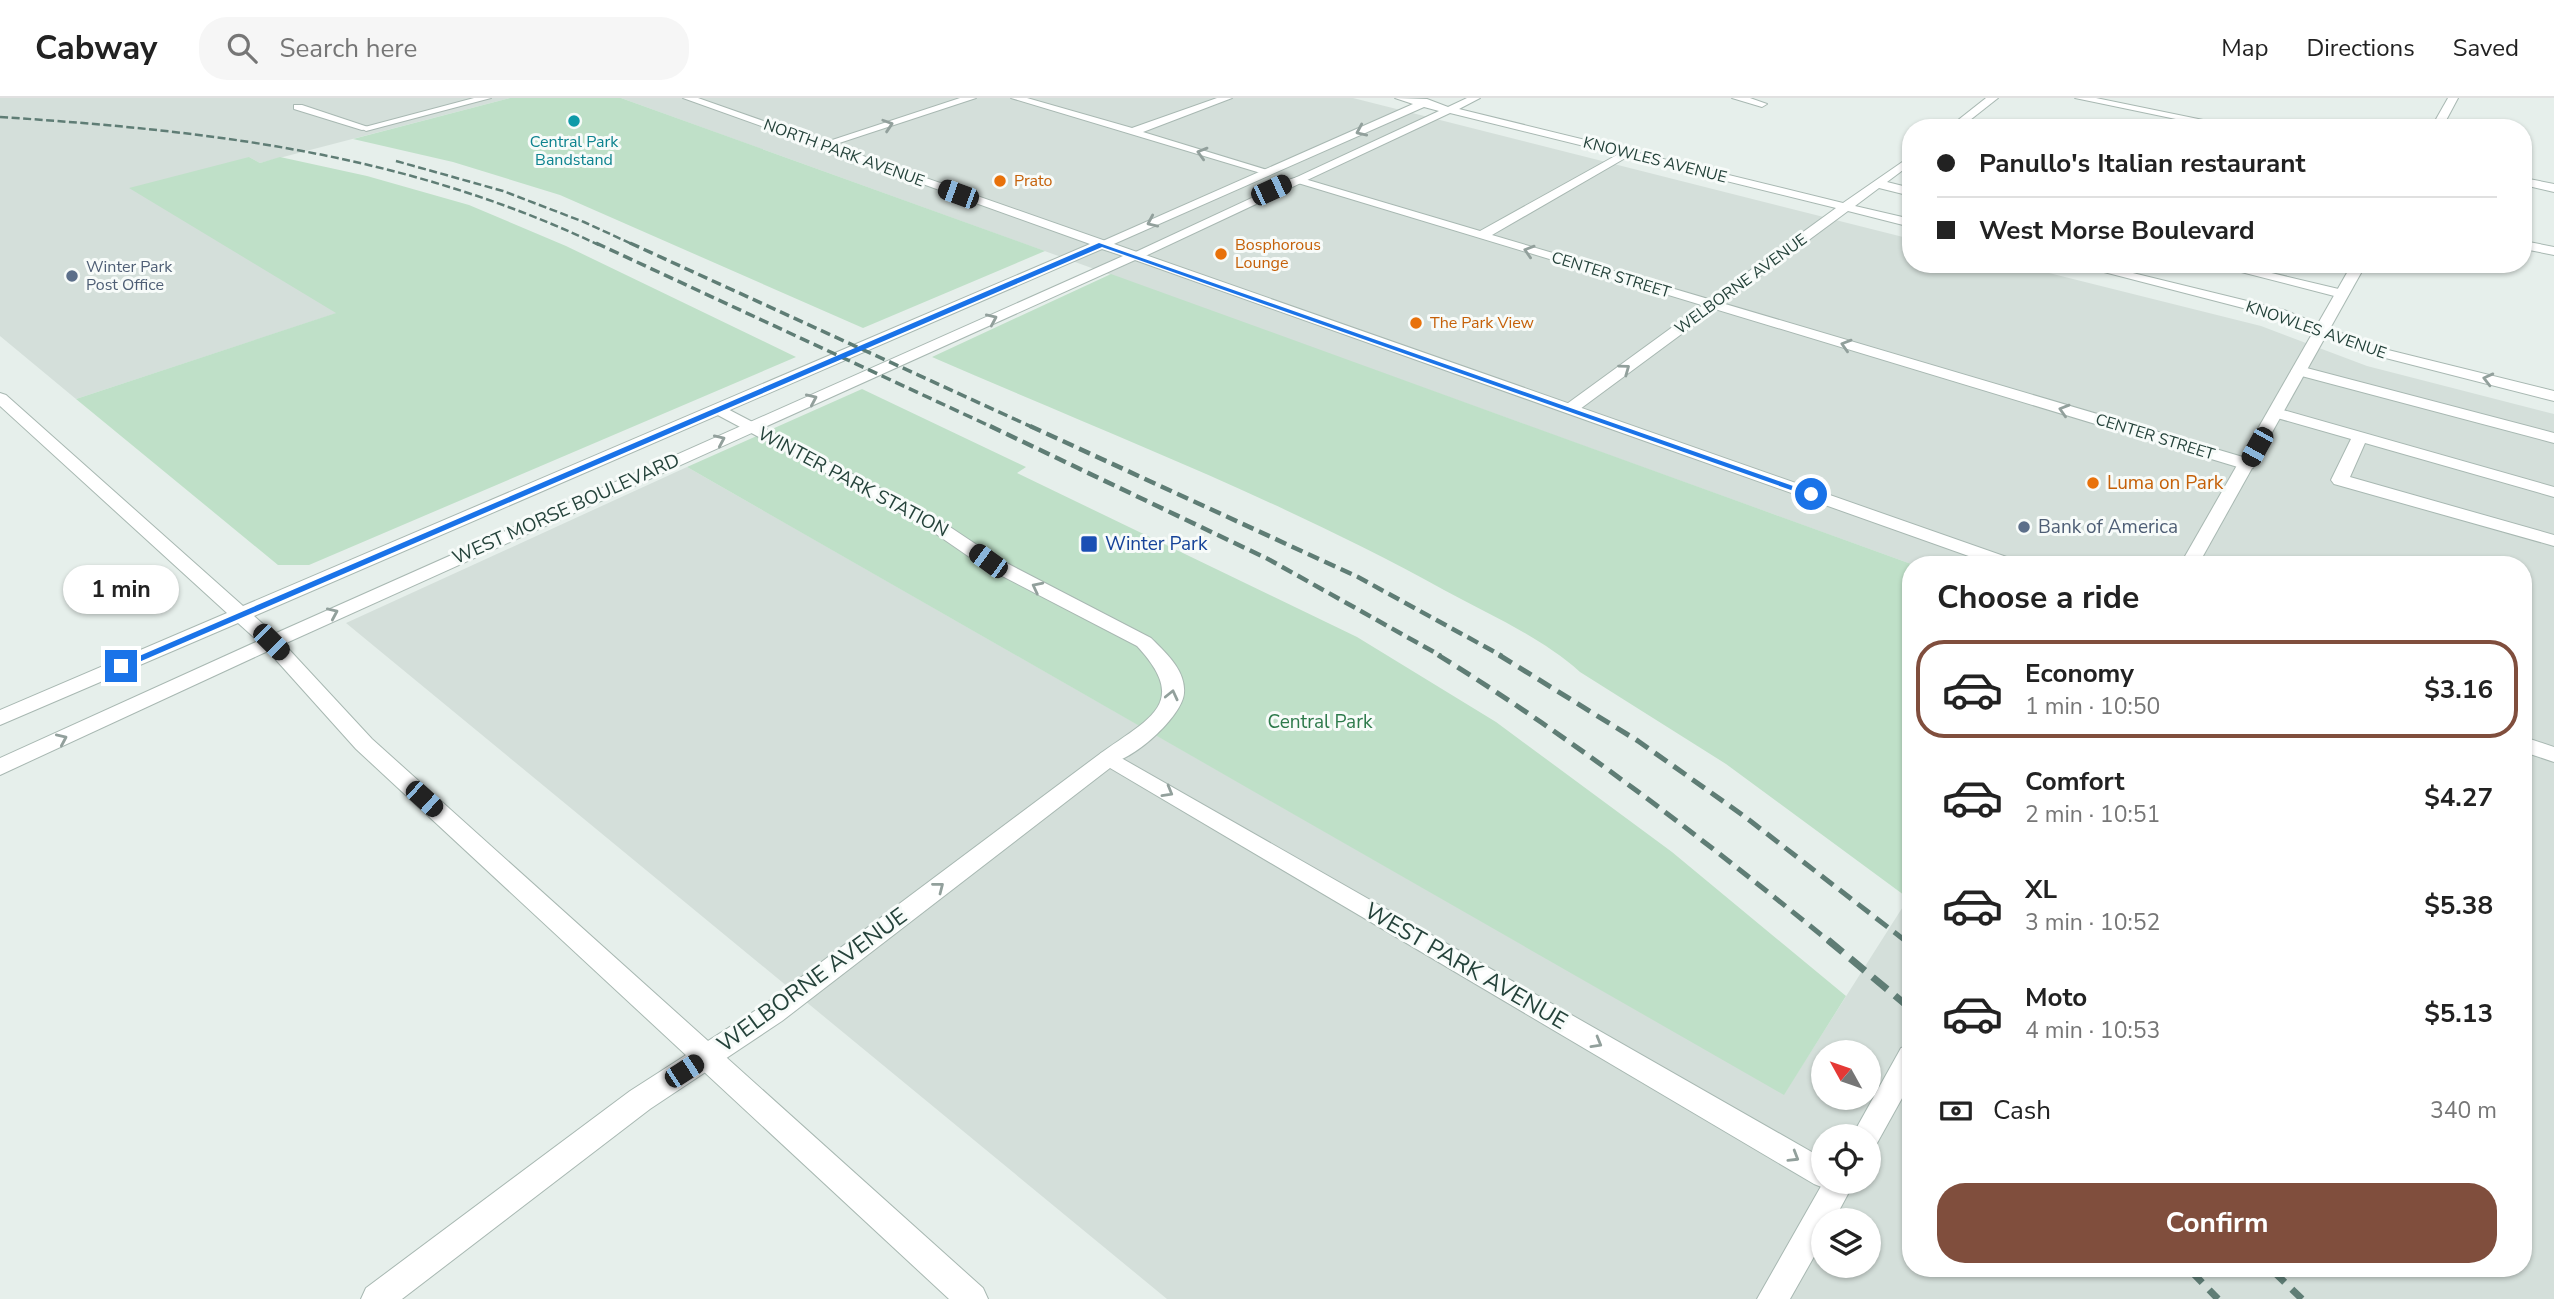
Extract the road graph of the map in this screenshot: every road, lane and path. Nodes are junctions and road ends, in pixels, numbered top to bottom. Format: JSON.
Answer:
{"nodes":[{"id":1,"x":486,"y":98,"type":"edge"},
{"id":2,"x":688,"y":98,"type":"edge"},
{"id":3,"x":971,"y":98,"type":"edge"},
{"id":4,"x":1016,"y":98,"type":"edge"},
{"id":5,"x":1227,"y":98,"type":"edge"},
{"id":6,"x":1399,"y":98,"type":"edge"},
{"id":7,"x":1436,"y":98,"type":"edge"},
{"id":8,"x":1475,"y":98,"type":"edge"},
{"id":9,"x":1737,"y":98,"type":"edge"},
{"id":10,"x":1993,"y":98,"type":"edge"},
{"id":11,"x":2080,"y":98,"type":"edge"},
{"id":12,"x":2453,"y":98,"type":"edge"},
{"id":13,"x":1423,"y":104,"type":"junction"},
{"id":14,"x":1762,"y":104,"type":"dead end"},
{"id":15,"x":298,"y":107,"type":"dead end"},
{"id":16,"x":1448,"y":110,"type":"junction"},
{"id":17,"x":1965,"y":119,"type":"edge"},
{"id":18,"x":2190,"y":119,"type":"edge"},
{"id":19,"x":2441,"y":119,"type":"edge"},
{"id":20,"x":1132,"y":132,"type":"junction"},
{"id":21,"x":823,"y":145,"type":"junction"},
{"id":22,"x":1628,"y":153,"type":"junction"},
{"id":23,"x":1902,"y":166,"type":"edge"},
{"id":24,"x":1268,"y":172,"type":"junction"},
{"id":25,"x":1294,"y":180,"type":"junction"},
{"id":26,"x":1878,"y":184,"type":"junction"},
{"id":27,"x":2532,"y":184,"type":"edge"},
{"id":28,"x":2554,"y":188,"type":"edge"},
{"id":29,"x":1902,"y":190,"type":"edge"},
{"id":30,"x":1847,"y":207,"type":"junction"},
{"id":31,"x":1902,"y":221,"type":"edge"},
{"id":32,"x":1481,"y":236,"type":"junction"},
{"id":33,"x":1102,"y":244,"type":"junction"},
{"id":34,"x":2532,"y":247,"type":"edge"},
{"id":35,"x":2554,"y":251,"type":"edge"},
{"id":36,"x":1134,"y":256,"type":"junction"},
{"id":37,"x":2116,"y":273,"type":"edge"},
{"id":38,"x":2254,"y":273,"type":"edge"},
{"id":39,"x":2354,"y":273,"type":"edge"},
{"id":40,"x":2342,"y":294,"type":"junction"},
{"id":41,"x":1712,"y":305,"type":"junction"},
{"id":42,"x":2321,"y":331,"type":"junction"},
{"id":43,"x":2299,"y":371,"type":"junction"},
{"id":44,"x":2554,"y":396,"type":"edge"},
{"id":45,"x":0,"y":398,"type":"edge"},
{"id":46,"x":1570,"y":409,"type":"junction"},
{"id":47,"x":718,"y":410,"type":"junction"},
{"id":48,"x":2276,"y":413,"type":"junction"},
{"id":49,"x":750,"y":427,"type":"junction"},
{"id":50,"x":2360,"y":437,"type":"junction"},
{"id":51,"x":2554,"y":438,"type":"edge"},
{"id":52,"x":598,"y":460,"type":"junction"},
{"id":53,"x":2247,"y":464,"type":"junction"},
{"id":54,"x":632,"y":480,"type":"junction"},
{"id":55,"x":2554,"y":492,"type":"edge"},
{"id":56,"x":2554,"y":541,"type":"edge"},
{"id":57,"x":1986,"y":556,"type":"edge"},
{"id":58,"x":2194,"y":556,"type":"edge"},
{"id":59,"x":241,"y":615,"type":"junction"},
{"id":60,"x":271,"y":642,"type":"junction"},
{"id":61,"x":0,"y":718,"type":"edge"},
{"id":62,"x":2532,"y":747,"type":"edge"},
{"id":63,"x":2554,"y":755,"type":"edge"},
{"id":64,"x":1109,"y":758,"type":"junction"},
{"id":65,"x":0,"y":767,"type":"edge"},
{"id":66,"x":705,"y":1057,"type":"junction"},
{"id":67,"x":1902,"y":1072,"type":"edge"},
{"id":68,"x":1873,"y":1124,"type":"edge"},
{"id":69,"x":1811,"y":1167,"type":"edge"},
{"id":70,"x":1827,"y":1194,"type":"edge"},
{"id":71,"x":377,"y":1299,"type":"edge"},
{"id":72,"x":972,"y":1299,"type":"edge"},
{"id":73,"x":1773,"y":1299,"type":"edge"}],
"edges":[{"from":1,"to":15,"type":"street"},
{"from":2,"to":21,"type":"street","name":"NORTH PARK AVENUE"},
{"from":21,"to":3,"type":"street","one_way":true},
{"from":4,"to":20,"type":"street","name":"CENTER STREET"},
{"from":5,"to":20,"type":"street"},
{"from":6,"to":13,"type":"street","name":"KNOWLES AVENUE"},
{"from":7,"to":13,"type":"street","name":"WEST MORSE BOULEVARD"},
{"from":8,"to":16,"type":"street","name":"WEST MORSE BOULEVARD"},
{"from":9,"to":14,"type":"street"},
{"from":10,"to":17,"type":"street"},
{"from":11,"to":18,"type":"street"},
{"from":12,"to":19,"type":"street"},
{"from":13,"to":16,"type":"street","name":"KNOWLES AVENUE"},
{"from":13,"to":24,"type":"street","name":"WEST MORSE BOULEVARD","one_way":true},
{"from":16,"to":22,"type":"street","name":"KNOWLES AVENUE"},
{"from":16,"to":25,"type":"street","name":"WEST MORSE BOULEVARD"},
{"from":24,"to":20,"type":"street","name":"CENTER STREET","one_way":true},
{"from":21,"to":33,"type":"street","name":"NORTH PARK AVENUE"},
{"from":22,"to":30,"type":"street","name":"KNOWLES AVENUE"},
{"from":22,"to":32,"type":"street"},
{"from":23,"to":26,"type":"street","name":"WELBORNE AVENUE"},
{"from":24,"to":25,"type":"street","name":"CENTER STREET"},
{"from":24,"to":33,"type":"street","name":"WEST MORSE BOULEVARD","one_way":true},
{"from":25,"to":32,"type":"street","name":"CENTER STREET"},
{"from":25,"to":36,"type":"street","name":"WEST MORSE BOULEVARD"},
{"from":26,"to":29,"type":"street"},
{"from":26,"to":30,"type":"street","name":"WELBORNE AVENUE"},
{"from":27,"to":28,"type":"street"},
{"from":30,"to":31,"type":"street","name":"KNOWLES AVENUE"},
{"from":30,"to":41,"type":"street","name":"WELBORNE AVENUE"},
{"from":41,"to":32,"type":"street","name":"CENTER STREET","one_way":true},
{"from":33,"to":36,"type":"street","name":"NORTH PARK AVENUE"},
{"from":33,"to":47,"type":"street","name":"WEST MORSE BOULEVARD"},
{"from":34,"to":35,"type":"street"},
{"from":36,"to":46,"type":"street","name":"NORTH PARK AVENUE"},
{"from":49,"to":36,"type":"street","name":"WEST MORSE BOULEVARD","one_way":true},
{"from":37,"to":42,"type":"street","name":"KNOWLES AVENUE"},
{"from":38,"to":40,"type":"street"},
{"from":39,"to":40,"type":"street"},
{"from":40,"to":42,"type":"street"},
{"from":46,"to":41,"type":"street","name":"WELBORNE AVENUE","one_way":true},
{"from":53,"to":41,"type":"street","name":"CENTER STREET","one_way":true},
{"from":42,"to":43,"type":"street"},
{"from":44,"to":42,"type":"street","name":"KNOWLES AVENUE","one_way":true},
{"from":43,"to":48,"type":"street"},
{"from":43,"to":51,"type":"street"},
{"from":45,"to":59,"type":"street"},
{"from":46,"to":57,"type":"street","name":"NORTH PARK AVENUE"},
{"from":47,"to":49,"type":"street","name":"WINTER PARK STATION"},
{"from":47,"to":52,"type":"street","name":"WEST MORSE BOULEVARD"},
{"from":48,"to":50,"type":"street"},
{"from":48,"to":53,"type":"street"},
{"from":54,"to":49,"type":"street","name":"WEST MORSE BOULEVARD","one_way":true},
{"from":64,"to":49,"type":"street","name":"WINTER PARK STATION","one_way":true},
{"from":50,"to":55,"type":"street"},
{"from":50,"to":56,"type":"street"},
{"from":52,"to":54,"type":"street"},
{"from":52,"to":59,"type":"street","name":"WEST MORSE BOULEVARD"},
{"from":53,"to":58,"type":"street"},
{"from":60,"to":54,"type":"street","name":"WEST MORSE BOULEVARD","one_way":true},
{"from":59,"to":60,"type":"street"},
{"from":59,"to":61,"type":"street","name":"WEST MORSE BOULEVARD"},
{"from":65,"to":60,"type":"street","name":"WEST MORSE BOULEVARD","one_way":true},
{"from":60,"to":66,"type":"street"},
{"from":62,"to":63,"type":"street"},
{"from":66,"to":64,"type":"street","name":"WELBORNE AVENUE","one_way":true},
{"from":64,"to":69,"type":"street","name":"WEST PARK AVENUE","one_way":true},
{"from":66,"to":71,"type":"street","name":"WELBORNE AVENUE"},
{"from":66,"to":72,"type":"street"},
{"from":67,"to":68,"type":"street"},
{"from":70,"to":73,"type":"street"}]}
